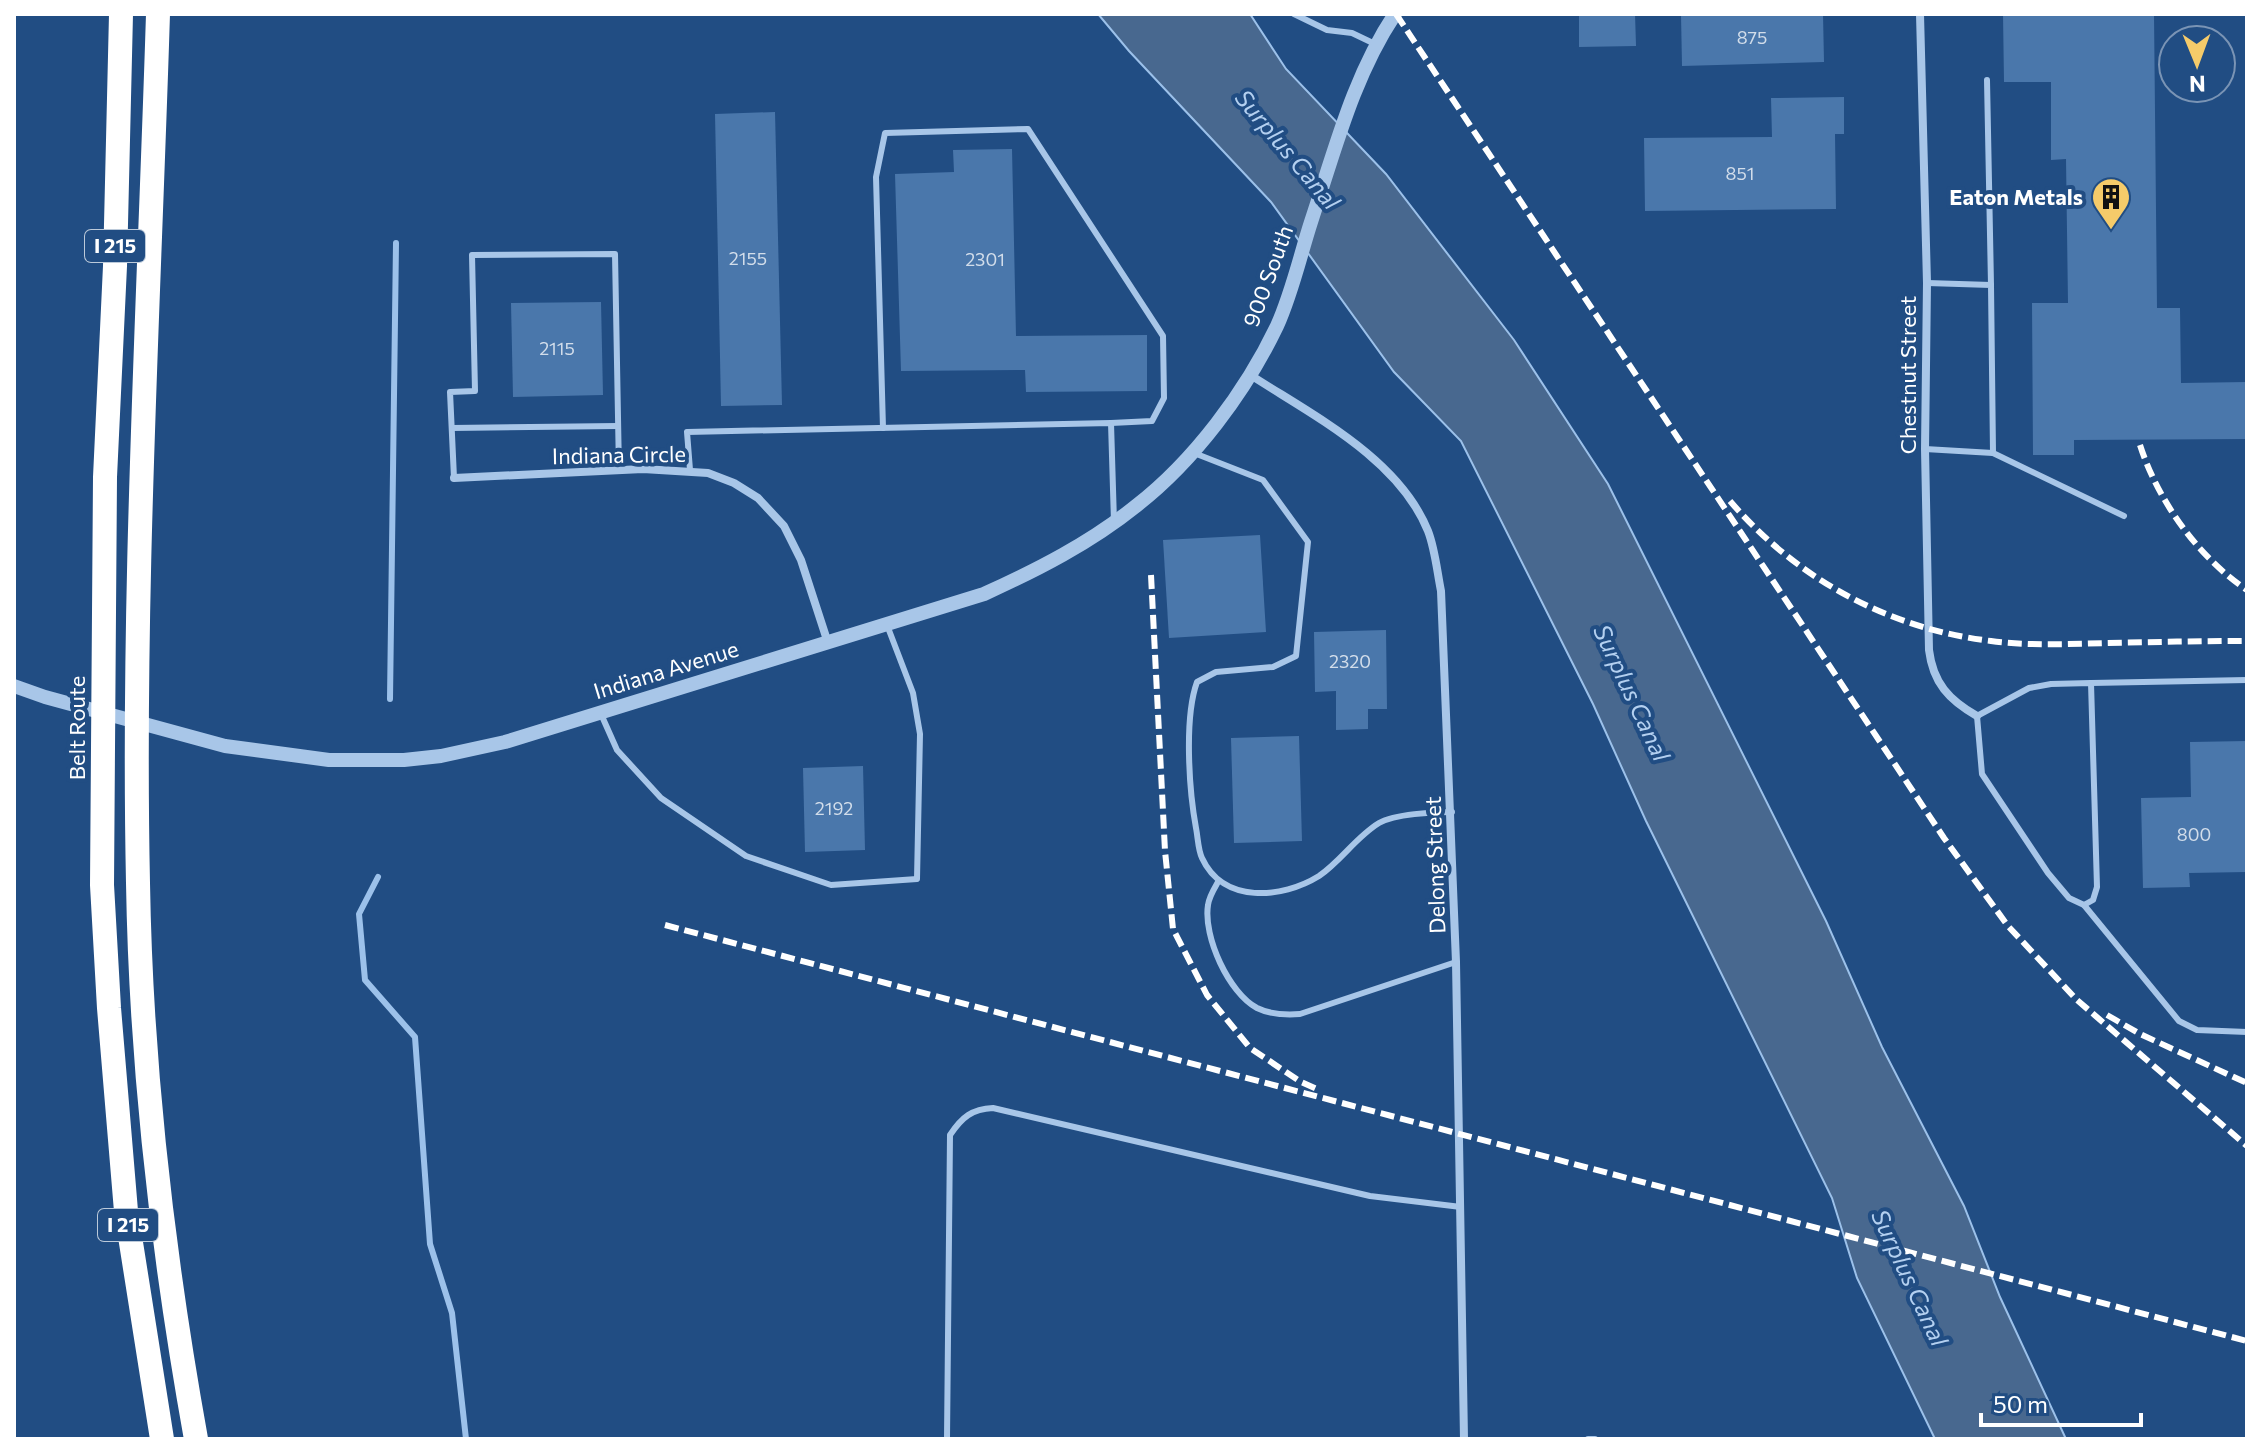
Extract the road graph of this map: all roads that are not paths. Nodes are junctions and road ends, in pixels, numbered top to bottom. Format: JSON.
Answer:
{"nodes":[{"id":1,"x":121,"y":14,"type":"edge"},
{"id":2,"x":158,"y":14,"type":"edge"},
{"id":3,"x":1294,"y":14,"type":"edge"},
{"id":4,"x":1395,"y":14,"type":"edge"},
{"id":5,"x":1920,"y":14,"type":"edge"},
{"id":6,"x":1375,"y":44,"type":"junction"},
{"id":7,"x":1987,"y":80,"type":"dead end"},
{"id":8,"x":1927,"y":283,"type":"junction"},
{"id":9,"x":1991,"y":285,"type":"junction"},
{"id":10,"x":1252,"y":376,"type":"junction"},
{"id":11,"x":1111,"y":423,"type":"junction"},
{"id":12,"x":618,"y":426,"type":"junction"},
{"id":13,"x":452,"y":428,"type":"junction"},
{"id":14,"x":883,"y":428,"type":"junction"},
{"id":15,"x":1925,"y":449,"type":"junction"},
{"id":16,"x":1193,"y":452,"type":"junction"},
{"id":17,"x":1993,"y":453,"type":"junction"},
{"id":18,"x":690,"y":470,"type":"junction"},
{"id":19,"x":619,"y":471,"type":"junction"},
{"id":20,"x":454,"y":478,"type":"joint"},
{"id":21,"x":2124,"y":516,"type":"dead end"},
{"id":22,"x":1114,"y":522,"type":"junction"},
{"id":23,"x":887,"y":625,"type":"junction"},
{"id":24,"x":828,"y":643,"type":"junction"},
{"id":25,"x":2247,"y":680,"type":"edge"},
{"id":26,"x":2091,"y":683,"type":"junction"},
{"id":27,"x":14,"y":686,"type":"edge"},
{"id":28,"x":601,"y":714,"type":"junction"},
{"id":29,"x":1977,"y":716,"type":"junction"},
{"id":30,"x":1452,"y":812,"type":"junction"},
{"id":31,"x":1218,"y":882,"type":"junction"},
{"id":32,"x":2084,"y":905,"type":"junction"},
{"id":33,"x":1456,"y":962,"type":"junction"},
{"id":34,"x":2247,"y":1032,"type":"edge"},
{"id":35,"x":1461,"y":1207,"type":"junction"},
{"id":36,"x":162,"y":1439,"type":"edge"},
{"id":37,"x":196,"y":1439,"type":"edge"},
{"id":38,"x":947,"y":1439,"type":"edge"},
{"id":39,"x":1464,"y":1439,"type":"edge"},
{"id":40,"x":1588,"y":1439,"type":"edge"},
{"id":41,"x":1595,"y":1439,"type":"edge"}],
"edges":[{"from":1,"to":36,"type":"highway","name":"Belt Route","number":"I 215"},
{"from":2,"to":37,"type":"highway","number":"I 215"},
{"from":3,"to":6,"type":"lane"},
{"from":4,"to":6,"type":"street","name":"900 South"},
{"from":5,"to":8,"type":"street","name":"Chestnut Street"},
{"from":6,"to":10,"type":"street","name":"900 South"},
{"from":7,"to":9,"type":"lane"},
{"from":8,"to":9,"type":"lane"},
{"from":8,"to":15,"type":"street","name":"Chestnut Street"},
{"from":9,"to":17,"type":"lane"},
{"from":10,"to":16,"type":"street","name":"Indiana Avenue"},
{"from":10,"to":30,"type":"street","name":"Delong Street"},
{"from":11,"to":14,"type":"lane"},
{"from":11,"to":14,"type":"lane"},
{"from":11,"to":22,"type":"lane"},
{"from":12,"to":13,"type":"lane"},
{"from":12,"to":13,"type":"lane"},
{"from":12,"to":19,"type":"lane"},
{"from":13,"to":20,"type":"lane"},
{"from":14,"to":18,"type":"lane"},
{"from":15,"to":17,"type":"lane"},
{"from":15,"to":29,"type":"street","name":"Chestnut Street"},
{"from":16,"to":22,"type":"street","name":"Indiana Avenue"},
{"from":16,"to":31,"type":"lane"},
{"from":17,"to":21,"type":"lane"},
{"from":18,"to":19,"type":"street","name":"Indiana Circle"},
{"from":18,"to":24,"type":"street","name":"Indiana Circle"},
{"from":19,"to":20,"type":"street","name":"Indiana Circle"},
{"from":22,"to":23,"type":"street","name":"Indiana Avenue"},
{"from":23,"to":24,"type":"street","name":"Indiana Avenue"},
{"from":23,"to":28,"type":"lane"},
{"from":24,"to":28,"type":"street","name":"Indiana Avenue"},
{"from":25,"to":26,"type":"lane"},
{"from":26,"to":29,"type":"lane"},
{"from":26,"to":32,"type":"lane"},
{"from":27,"to":28,"type":"street","name":"Indiana Avenue"},
{"from":29,"to":32,"type":"lane"},
{"from":30,"to":31,"type":"lane"},
{"from":30,"to":33,"type":"street","name":"Delong Street"},
{"from":31,"to":33,"type":"lane"},
{"from":32,"to":34,"type":"lane"},
{"from":33,"to":35,"type":"street","name":"Delong Street"},
{"from":35,"to":38,"type":"lane"},
{"from":35,"to":39,"type":"street","name":"Delong Street"},
{"from":40,"to":41,"type":"lane"}]}
